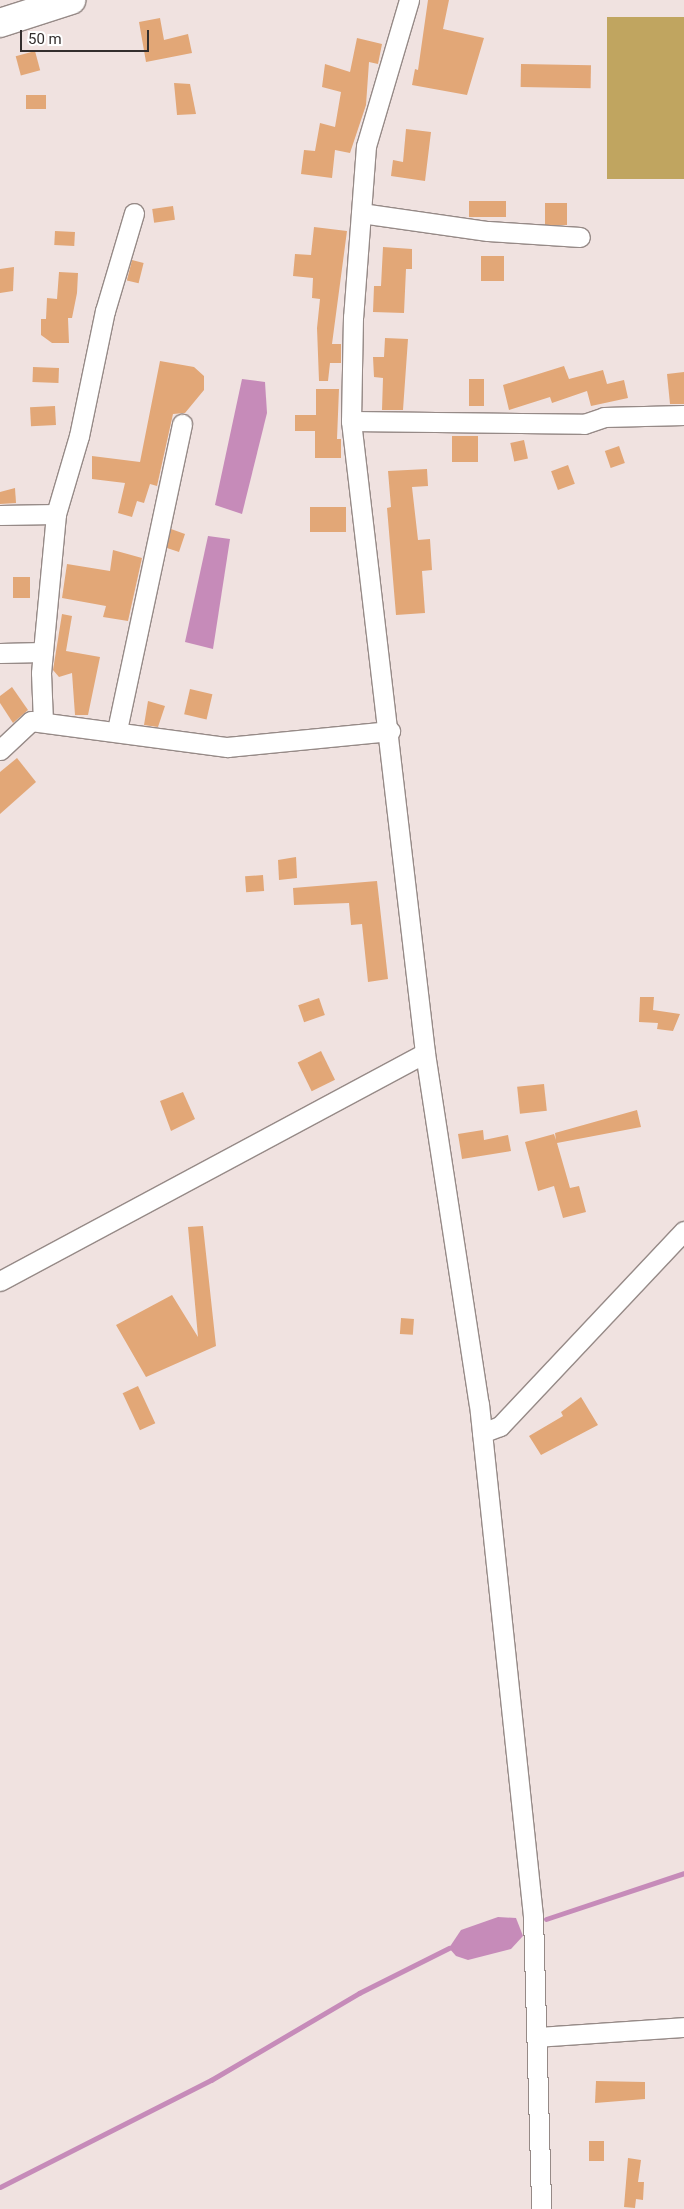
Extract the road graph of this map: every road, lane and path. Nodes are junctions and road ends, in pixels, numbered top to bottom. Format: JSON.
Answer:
{"nodes":[{"id":1,"x":71,"y":0,"type":"edge"},
{"id":2,"x":409,"y":0,"type":"edge"},
{"id":3,"x":0,"y":23,"type":"edge"},
{"id":4,"x":134,"y":212,"type":"dead end"},
{"id":5,"x":361,"y":213,"type":"junction"},
{"id":6,"x":580,"y":237,"type":"dead end"},
{"id":7,"x":684,"y":414,"type":"edge"},
{"id":8,"x":351,"y":421,"type":"junction"},
{"id":9,"x":182,"y":424,"type":"dead end"},
{"id":10,"x":56,"y":514,"type":"junction"},
{"id":11,"x":0,"y":515,"type":"edge"},
{"id":12,"x":43,"y":652,"type":"junction"},
{"id":13,"x":0,"y":653,"type":"edge"},
{"id":14,"x":43,"y":722,"type":"junction"},
{"id":15,"x":117,"y":730,"type":"junction"},
{"id":16,"x":390,"y":731,"type":"junction"},
{"id":17,"x":0,"y":750,"type":"edge"},
{"id":18,"x":426,"y":1053,"type":"junction"},
{"id":19,"x":684,"y":1231,"type":"edge"},
{"id":20,"x":0,"y":1281,"type":"edge"},
{"id":21,"x":482,"y":1432,"type":"junction"},
{"id":22,"x":684,"y":2027,"type":"edge"},
{"id":23,"x":537,"y":2036,"type":"junction"},
{"id":24,"x":541,"y":2209,"type":"edge"}],
"edges":[{"from":1,"to":3,"type":"main road"},
{"from":2,"to":5,"type":"street"},
{"from":4,"to":10,"type":"street"},
{"from":5,"to":6,"type":"street"},
{"from":5,"to":8,"type":"street"},
{"from":7,"to":8,"type":"street"},
{"from":8,"to":16,"type":"street"},
{"from":9,"to":15,"type":"street"},
{"from":10,"to":11,"type":"street"},
{"from":10,"to":12,"type":"street"},
{"from":12,"to":13,"type":"street"},
{"from":12,"to":14,"type":"street"},
{"from":14,"to":15,"type":"street"},
{"from":14,"to":17,"type":"street"},
{"from":15,"to":16,"type":"street"},
{"from":16,"to":18,"type":"street"},
{"from":18,"to":20,"type":"street"},
{"from":18,"to":21,"type":"street"},
{"from":19,"to":21,"type":"street"},
{"from":21,"to":23,"type":"street"},
{"from":22,"to":23,"type":"street"},
{"from":23,"to":24,"type":"street"}]}
